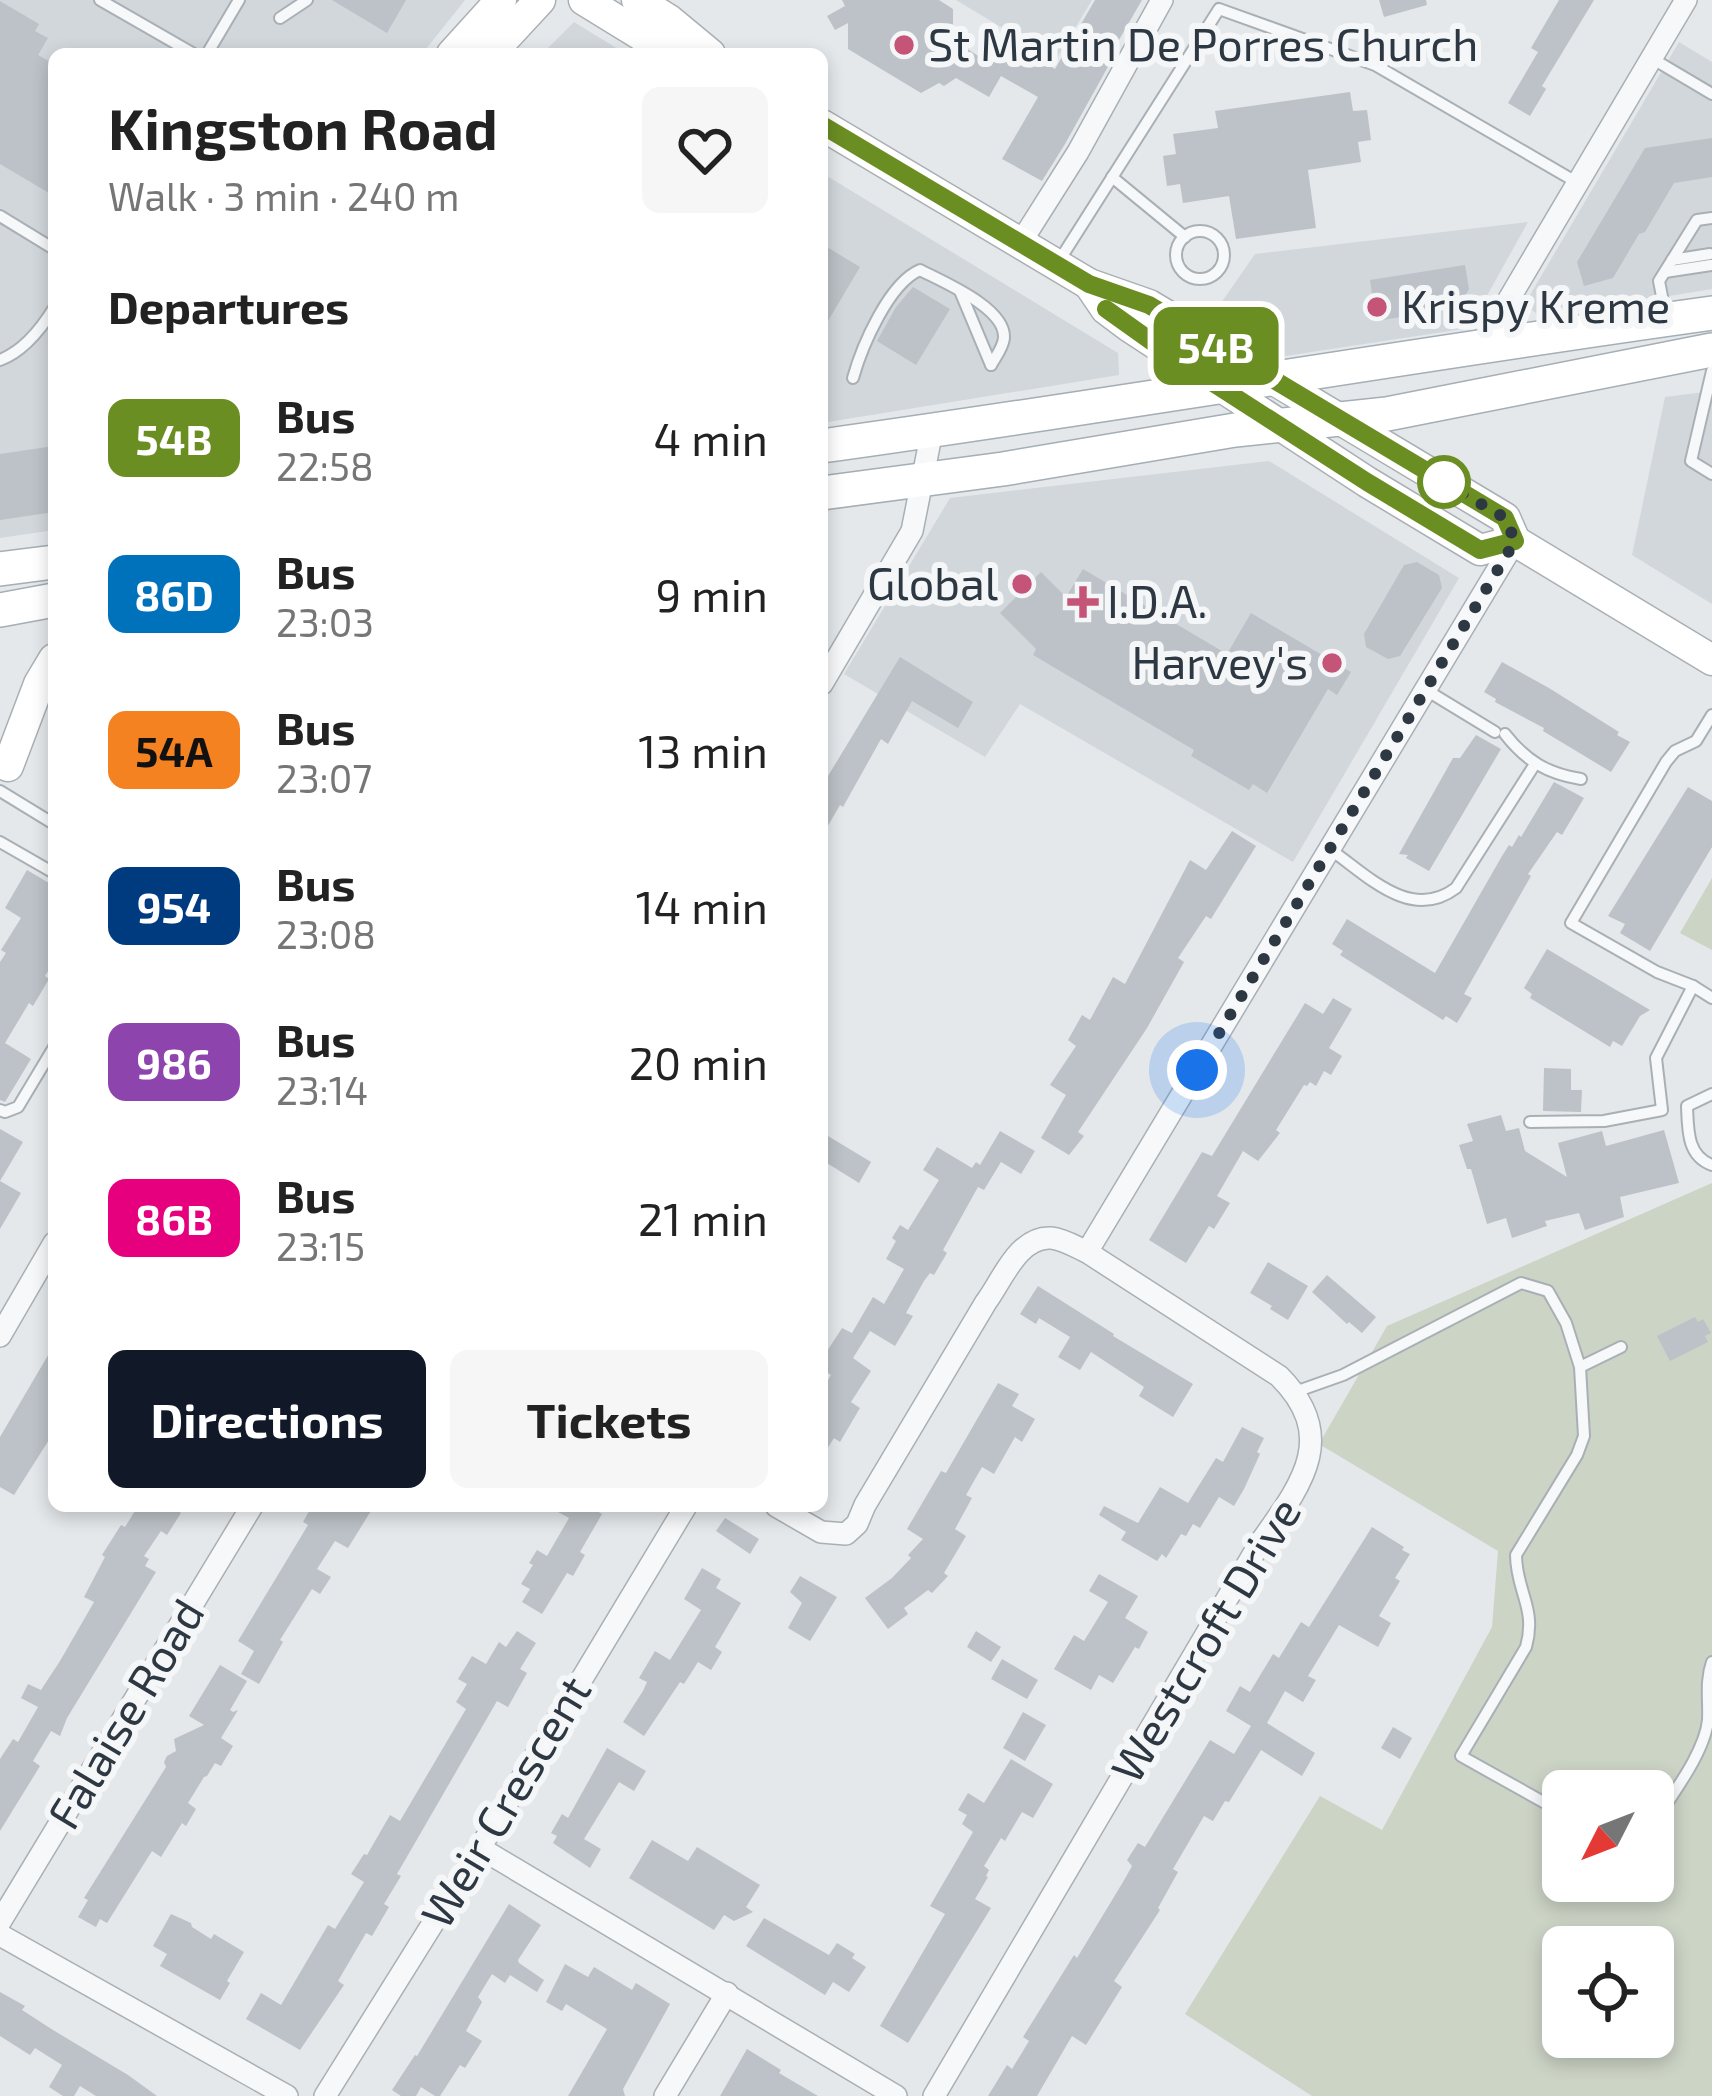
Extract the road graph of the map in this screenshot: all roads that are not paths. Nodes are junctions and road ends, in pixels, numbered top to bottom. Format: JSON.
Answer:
{"nodes":[{"id":1,"x":100,"y":0,"type":"edge"},
{"id":2,"x":239,"y":0,"type":"edge"},
{"id":3,"x":281,"y":0,"type":"edge"},
{"id":4,"x":308,"y":0,"type":"edge"},
{"id":5,"x":501,"y":0,"type":"edge"},
{"id":6,"x":540,"y":0,"type":"edge"},
{"id":7,"x":584,"y":0,"type":"edge"},
{"id":8,"x":637,"y":0,"type":"edge"},
{"id":9,"x":1162,"y":0,"type":"edge"},
{"id":10,"x":1686,"y":0,"type":"edge"},
{"id":11,"x":184,"y":48,"type":"edge"},
{"id":12,"x":211,"y":48,"type":"edge"},
{"id":13,"x":457,"y":48,"type":"edge"},
{"id":14,"x":496,"y":48,"type":"edge"},
{"id":15,"x":669,"y":48,"type":"edge"},
{"id":16,"x":703,"y":48,"type":"edge"},
{"id":17,"x":1652,"y":58,"type":"junction"},
{"id":18,"x":1712,"y":94,"type":"edge"},
{"id":19,"x":828,"y":129,"type":"edge"},
{"id":20,"x":1112,"y":177,"type":"junction"},
{"id":21,"x":1578,"y":183,"type":"junction"},
{"id":22,"x":0,"y":216,"type":"edge"},
{"id":23,"x":1712,"y":218,"type":"edge"},
{"id":24,"x":1185,"y":237,"type":"junction"},
{"id":25,"x":1021,"y":242,"type":"junction"},
{"id":26,"x":48,"y":245,"type":"edge"},
{"id":27,"x":1710,"y":260,"type":"edge"},
{"id":28,"x":1057,"y":264,"type":"junction"},
{"id":29,"x":1669,"y":266,"type":"junction"},
{"id":30,"x":1089,"y":284,"type":"junction"},
{"id":31,"x":960,"y":291,"type":"junction"},
{"id":32,"x":1712,"y":313,"type":"edge"},
{"id":33,"x":48,"y":318,"type":"edge"},
{"id":34,"x":1666,"y":320,"type":"junction"},
{"id":35,"x":1509,"y":340,"type":"junction"},
{"id":36,"x":1712,"y":350,"type":"edge"},
{"id":37,"x":0,"y":360,"type":"edge"},
{"id":38,"x":1712,"y":371,"type":"edge"},
{"id":39,"x":853,"y":378,"type":"dead end"},
{"id":40,"x":1274,"y":380,"type":"junction"},
{"id":41,"x":1222,"y":387,"type":"junction"},
{"id":42,"x":1337,"y":418,"type":"junction"},
{"id":43,"x":1280,"y":425,"type":"junction"},
{"id":44,"x":932,"y":431,"type":"junction"},
{"id":45,"x":828,"y":445,"type":"edge"},
{"id":46,"x":1712,"y":474,"type":"edge"},
{"id":47,"x":923,"y":479,"type":"junction"},
{"id":48,"x":828,"y":492,"type":"edge"},
{"id":49,"x":1515,"y":541,"type":"junction"},
{"id":50,"x":48,"y":563,"type":"edge"},
{"id":51,"x":0,"y":569,"type":"edge"},
{"id":52,"x":48,"y":601,"type":"edge"},
{"id":53,"x":0,"y":610,"type":"edge"},
{"id":54,"x":1712,"y":660,"type":"edge"},
{"id":55,"x":48,"y":669,"type":"edge"},
{"id":56,"x":828,"y":674,"type":"edge"},
{"id":57,"x":1425,"y":689,"type":"junction"},
{"id":58,"x":1712,"y":715,"type":"edge"},
{"id":59,"x":48,"y":716,"type":"edge"},
{"id":60,"x":1535,"y":764,"type":"junction"},
{"id":61,"x":1581,"y":778,"type":"dead end"},
{"id":62,"x":2,"y":779,"type":"edge"},
{"id":63,"x":48,"y":819,"type":"edge"},
{"id":64,"x":0,"y":842,"type":"edge"},
{"id":65,"x":1330,"y":850,"type":"junction"},
{"id":66,"x":48,"y":870,"type":"edge"},
{"id":67,"x":1693,"y":986,"type":"junction"},
{"id":68,"x":1712,"y":998,"type":"edge"},
{"id":69,"x":48,"y":1058,"type":"edge"},
{"id":70,"x":1712,"y":1094,"type":"edge"},
{"id":71,"x":1687,"y":1106,"type":"junction"},
{"id":72,"x":0,"y":1110,"type":"edge"},
{"id":73,"x":1662,"y":1110,"type":"junction"},
{"id":74,"x":1530,"y":1123,"type":"dead end"},
{"id":75,"x":1712,"y":1165,"type":"edge"},
{"id":76,"x":1087,"y":1252,"type":"junction"},
{"id":77,"x":48,"y":1253,"type":"edge"},
{"id":78,"x":0,"y":1336,"type":"edge"},
{"id":79,"x":1621,"y":1347,"type":"dead end"},
{"id":80,"x":1580,"y":1367,"type":"junction"},
{"id":81,"x":1295,"y":1392,"type":"junction"},
{"id":82,"x":248,"y":1512,"type":"edge"},
{"id":83,"x":682,"y":1512,"type":"edge"},
{"id":84,"x":786,"y":1512,"type":"edge"},
{"id":85,"x":1712,"y":1662,"type":"edge"},
{"id":86,"x":1674,"y":1791,"type":"edge"},
{"id":87,"x":1542,"y":1801,"type":"edge"},
{"id":88,"x":480,"y":1848,"type":"junction"},
{"id":89,"x":0,"y":1922,"type":"edge"},
{"id":90,"x":0,"y":1935,"type":"edge"},
{"id":91,"x":727,"y":1993,"type":"junction"},
{"id":92,"x":287,"y":2096,"type":"edge"},
{"id":93,"x":325,"y":2096,"type":"edge"},
{"id":94,"x":664,"y":2096,"type":"edge"},
{"id":95,"x":896,"y":2096,"type":"edge"},
{"id":96,"x":934,"y":2096,"type":"edge"}],
"edges":[{"from":1,"to":11,"type":"lane"},
{"from":2,"to":12,"type":"lane"},
{"from":3,"to":4,"type":"lane"},
{"from":5,"to":13,"type":"main road"},
{"from":6,"to":14,"type":"main road"},
{"from":7,"to":15,"type":"main road"},
{"from":8,"to":16,"type":"main road"},
{"from":9,"to":25,"type":"street"},
{"from":10,"to":17,"type":"street"},
{"from":17,"to":18,"type":"lane"},
{"from":17,"to":21,"type":"street"},
{"from":19,"to":25,"type":"main road"},
{"from":20,"to":21,"type":"lane"},
{"from":20,"to":24,"type":"lane"},
{"from":20,"to":28,"type":"lane"},
{"from":21,"to":35,"type":"street"},
{"from":22,"to":26,"type":"lane"},
{"from":23,"to":29,"type":"lane"},
{"from":24,"to":24,"type":"lane"},
{"from":25,"to":28,"type":"main road"},
{"from":27,"to":29,"type":"lane"},
{"from":28,"to":30,"type":"main road"},
{"from":29,"to":34,"type":"lane"},
{"from":30,"to":40,"type":"main road"},
{"from":30,"to":41,"type":"main road"},
{"from":31,"to":31,"type":"lane"},
{"from":31,"to":39,"type":"lane"},
{"from":32,"to":34,"type":"main road"},
{"from":33,"to":37,"type":"lane"},
{"from":34,"to":35,"type":"main road"},
{"from":35,"to":40,"type":"main road"},
{"from":36,"to":42,"type":"main road"},
{"from":38,"to":46,"type":"lane"},
{"from":40,"to":41,"type":"main road"},
{"from":40,"to":42,"type":"main road"},
{"from":41,"to":43,"type":"main road"},
{"from":41,"to":44,"type":"main road"},
{"from":42,"to":43,"type":"main road"},
{"from":42,"to":49,"type":"main road"},
{"from":43,"to":47,"type":"main road"},
{"from":43,"to":49,"type":"main road"},
{"from":44,"to":45,"type":"main road"},
{"from":44,"to":47,"type":"street"},
{"from":47,"to":48,"type":"main road"},
{"from":47,"to":56,"type":"street"},
{"from":49,"to":54,"type":"main road"},
{"from":49,"to":57,"type":"street"},
{"from":50,"to":51,"type":"main road"},
{"from":52,"to":53,"type":"main road"},
{"from":55,"to":62,"type":"main road"},
{"from":57,"to":60,"type":"lane"},
{"from":57,"to":65,"type":"street"},
{"from":58,"to":67,"type":"lane"},
{"from":59,"to":62,"type":"main road"},
{"from":60,"to":61,"type":"lane"},
{"from":60,"to":65,"type":"lane"},
{"from":62,"to":63,"type":"lane"},
{"from":64,"to":66,"type":"lane"},
{"from":65,"to":76,"type":"street"},
{"from":67,"to":68,"type":"lane"},
{"from":67,"to":73,"type":"lane"},
{"from":69,"to":72,"type":"lane"},
{"from":70,"to":71,"type":"lane"},
{"from":71,"to":73,"type":"lane"},
{"from":71,"to":75,"type":"lane"},
{"from":73,"to":74,"type":"lane"},
{"from":76,"to":81,"type":"street"},
{"from":76,"to":84,"type":"street"},
{"from":77,"to":78,"type":"street"},
{"from":79,"to":80,"type":"lane"},
{"from":80,"to":81,"type":"lane"},
{"from":80,"to":87,"type":"lane"},
{"from":81,"to":96,"type":"street","name":"Westcroft Drive"},
{"from":82,"to":89,"type":"street","name":"Falaise Road"},
{"from":83,"to":88,"type":"street","name":"Weir Crescent"},
{"from":85,"to":86,"type":"lane"},
{"from":88,"to":91,"type":"street"},
{"from":88,"to":93,"type":"street","name":"Weir Crescent"},
{"from":90,"to":92,"type":"street"},
{"from":91,"to":94,"type":"street"},
{"from":91,"to":95,"type":"street"}]}
